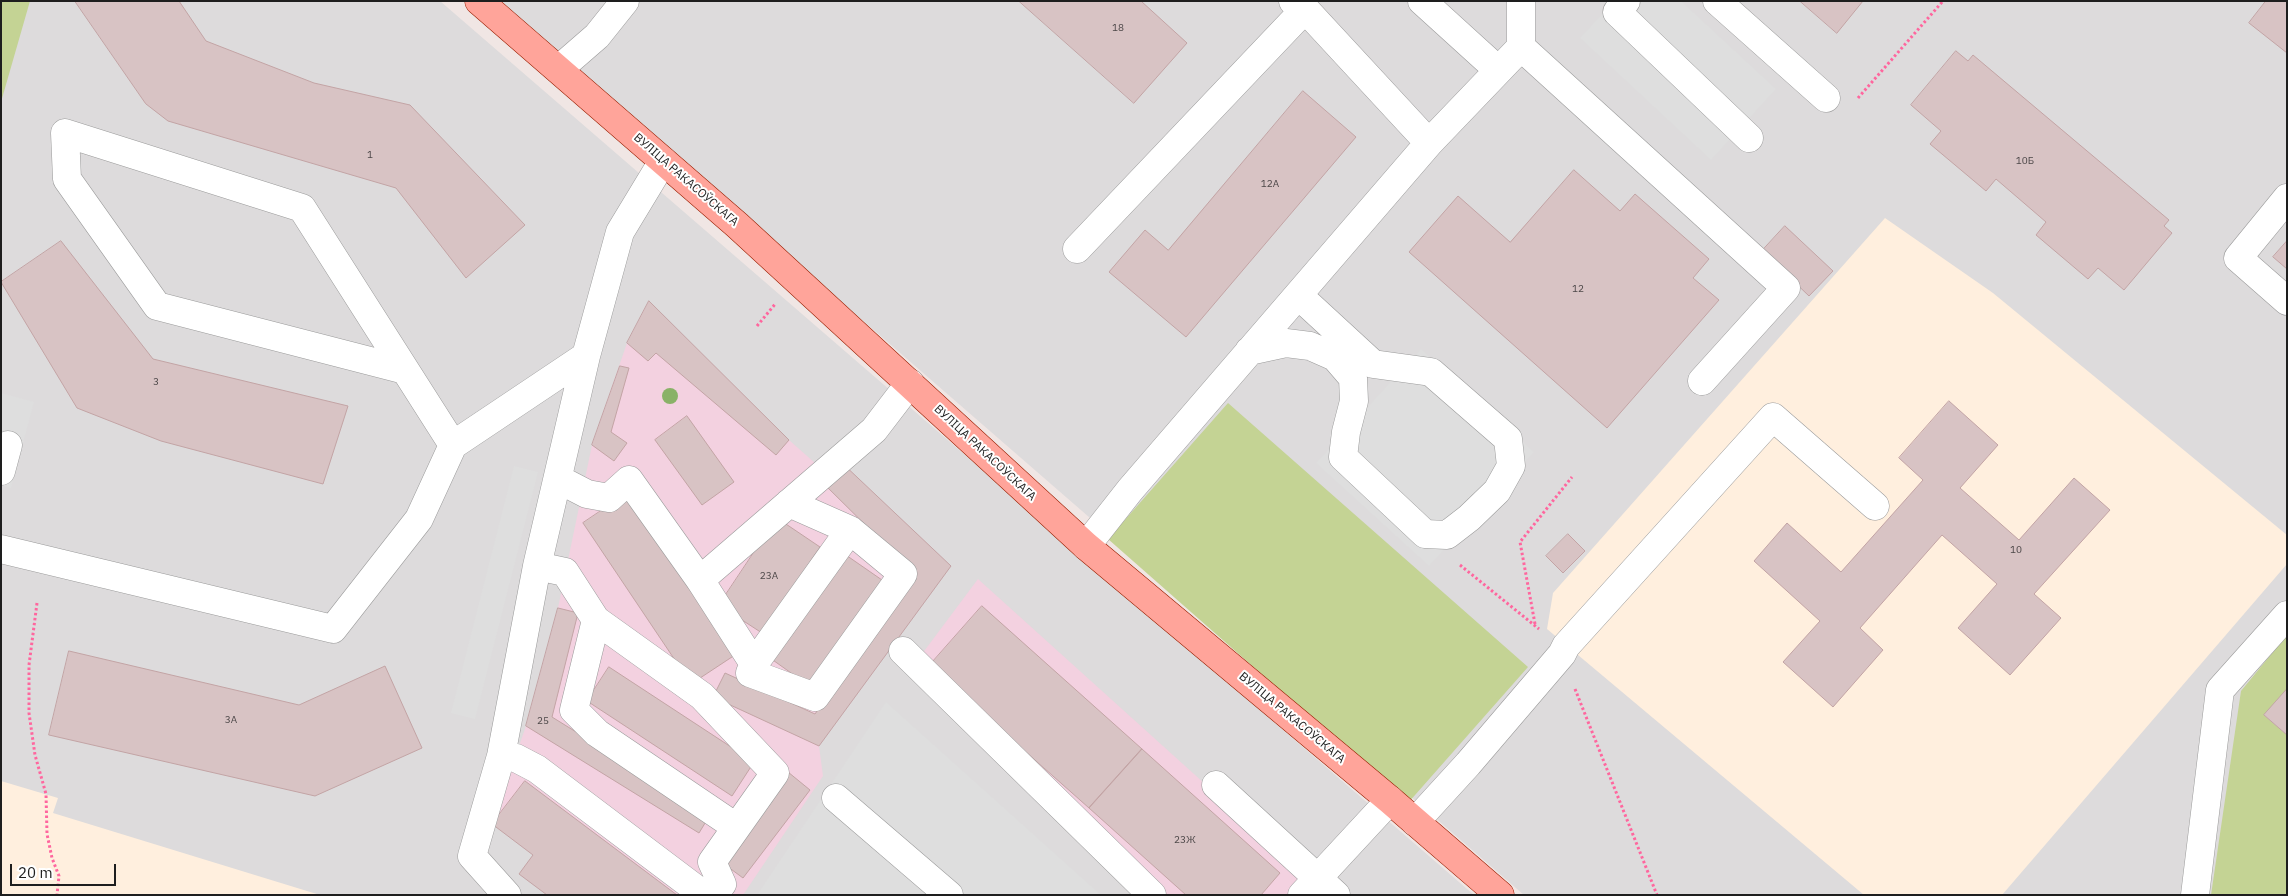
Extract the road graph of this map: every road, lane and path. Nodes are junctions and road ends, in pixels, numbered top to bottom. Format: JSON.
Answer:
{"nodes":[{"id":1,"x":479,"y":1,"type":"edge"},
{"id":2,"x":626,"y":1,"type":"edge"},
{"id":3,"x":1422,"y":1,"type":"edge"},
{"id":4,"x":1521,"y":1,"type":"edge"},
{"id":5,"x":1626,"y":1,"type":"edge"},
{"id":6,"x":1717,"y":1,"type":"edge"},
{"id":7,"x":1943,"y":1,"type":"edge"},
{"id":8,"x":1299,"y":5,"type":"edge"},
{"id":9,"x":1521,"y":46,"type":"junction"},
{"id":10,"x":559,"y":69,"type":"junction"},
{"id":11,"x":1498,"y":70,"type":"junction"},
{"id":12,"x":1826,"y":98,"type":"dead end"},
{"id":13,"x":1858,"y":99,"type":"dead end"},
{"id":14,"x":1749,"y":138,"type":"dead end"},
{"id":15,"x":1429,"y":143,"type":"junction"},
{"id":16,"x":662,"y":161,"type":"junction"},
{"id":17,"x":2287,"y":198,"type":"edge"},
{"id":18,"x":1077,"y":250,"type":"dead end"},
{"id":19,"x":1298,"y":295,"type":"junction"},
{"id":20,"x":2287,"y":301,"type":"edge"},
{"id":21,"x":1249,"y":351,"type":"junction"},
{"id":22,"x":586,"y":356,"type":"junction"},
{"id":23,"x":405,"y":370,"type":"junction"},
{"id":24,"x":1702,"y":381,"type":"dead end"},
{"id":25,"x":910,"y":383,"type":"junction"},
{"id":26,"x":8,"y":445,"type":"dead end"},
{"id":27,"x":453,"y":445,"type":"junction"},
{"id":28,"x":1,"y":471,"type":"edge"},
{"id":29,"x":1572,"y":477,"type":"dead end"},
{"id":30,"x":558,"y":479,"type":"junction"},
{"id":31,"x":789,"y":503,"type":"junction"},
{"id":32,"x":1875,"y":506,"type":"dead end"},
{"id":33,"x":850,"y":530,"type":"junction"},
{"id":34,"x":1447,"y":534,"type":"junction"},
{"id":35,"x":1086,"y":546,"type":"junction"},
{"id":36,"x":1,"y":549,"type":"edge"},
{"id":37,"x":537,"y":566,"type":"junction"},
{"id":38,"x":700,"y":580,"type":"junction"},
{"id":39,"x":37,"y":603,"type":"dead end"},
{"id":40,"x":2287,"y":615,"type":"edge"},
{"id":41,"x":596,"y":620,"type":"junction"},
{"id":42,"x":1535,"y":624,"type":"junction"},
{"id":43,"x":903,"y":651,"type":"dead end"},
{"id":44,"x":1562,"y":654,"type":"junction"},
{"id":45,"x":754,"y":664,"type":"junction"},
{"id":46,"x":501,"y":756,"type":"junction"},
{"id":47,"x":1216,"y":785,"type":"dead end"},
{"id":48,"x":836,"y":798,"type":"dead end"},
{"id":49,"x":1390,"y":800,"type":"junction"},
{"id":50,"x":1415,"y":822,"type":"junction"},
{"id":51,"x":736,"y":827,"type":"junction"},
{"id":52,"x":1318,"y":889,"type":"edge"},
{"id":53,"x":58,"y":895,"type":"edge"},
{"id":54,"x":507,"y":895,"type":"edge"},
{"id":55,"x":704,"y":895,"type":"edge"},
{"id":56,"x":712,"y":895,"type":"edge"},
{"id":57,"x":949,"y":895,"type":"edge"},
{"id":58,"x":1152,"y":895,"type":"edge"},
{"id":59,"x":1500,"y":895,"type":"edge"},
{"id":60,"x":1657,"y":895,"type":"edge"},
{"id":61,"x":2195,"y":895,"type":"edge"}],
"edges":[{"from":1,"to":10,"type":"main road","name":"ВУЛІЦА РАКАСОЎСКАГА"},
{"from":2,"to":10,"type":"lane"},
{"from":3,"to":11,"type":"lane"},
{"from":4,"to":9,"type":"lane"},
{"from":5,"to":14,"type":"lane"},
{"from":6,"to":12,"type":"lane"},
{"from":7,"to":13,"type":"path"},
{"from":8,"to":15,"type":"lane"},
{"from":8,"to":18,"type":"lane"},
{"from":9,"to":11,"type":"lane"},
{"from":9,"to":24,"type":"lane"},
{"from":10,"to":16,"type":"main road","name":"ВУЛІЦА РАКАСОЎСКАГА"},
{"from":11,"to":15,"type":"lane"},
{"from":15,"to":19,"type":"lane"},
{"from":16,"to":22,"type":"lane"},
{"from":16,"to":25,"type":"main road","name":"ВУЛІЦА РАКАСОЎСКАГА"},
{"from":17,"to":20,"type":"lane"},
{"from":19,"to":21,"type":"lane"},
{"from":19,"to":34,"type":"lane"},
{"from":21,"to":34,"type":"lane"},
{"from":21,"to":35,"type":"lane"},
{"from":22,"to":27,"type":"lane"},
{"from":22,"to":30,"type":"lane"},
{"from":23,"to":23,"type":"lane"},
{"from":23,"to":27,"type":"lane"},
{"from":25,"to":31,"type":"lane"},
{"from":25,"to":35,"type":"main road","name":"ВУЛІЦА РАКАСОЎСКАГА"},
{"from":26,"to":28,"type":"lane"},
{"from":27,"to":36,"type":"lane"},
{"from":29,"to":42,"type":"path"},
{"from":30,"to":37,"type":"lane"},
{"from":30,"to":38,"type":"lane"},
{"from":31,"to":33,"type":"lane"},
{"from":31,"to":38,"type":"lane"},
{"from":32,"to":44,"type":"lane"},
{"from":33,"to":45,"type":"lane"},
{"from":33,"to":45,"type":"lane"},
{"from":34,"to":42,"type":"path"},
{"from":35,"to":49,"type":"main road","name":"ВУЛІЦА РАКАСОЎСКАГА"},
{"from":37,"to":41,"type":"lane"},
{"from":37,"to":46,"type":"lane"},
{"from":38,"to":45,"type":"lane"},
{"from":39,"to":53,"type":"path"},
{"from":40,"to":61,"type":"lane"},
{"from":41,"to":51,"type":"lane"},
{"from":41,"to":51,"type":"lane"},
{"from":42,"to":44,"type":"path"},
{"from":43,"to":58,"type":"lane"},
{"from":44,"to":50,"type":"lane"},
{"from":44,"to":60,"type":"path"},
{"from":46,"to":54,"type":"lane"},
{"from":46,"to":55,"type":"lane"},
{"from":47,"to":52,"type":"lane"},
{"from":48,"to":57,"type":"lane"},
{"from":49,"to":50,"type":"main road","name":"ВУЛІЦА РАКАСОЎСКАГА"},
{"from":49,"to":52,"type":"lane"},
{"from":50,"to":59,"type":"main road","name":"ВУЛІЦА РАКАСОЎСКАГА"},
{"from":51,"to":56,"type":"lane"}]}
